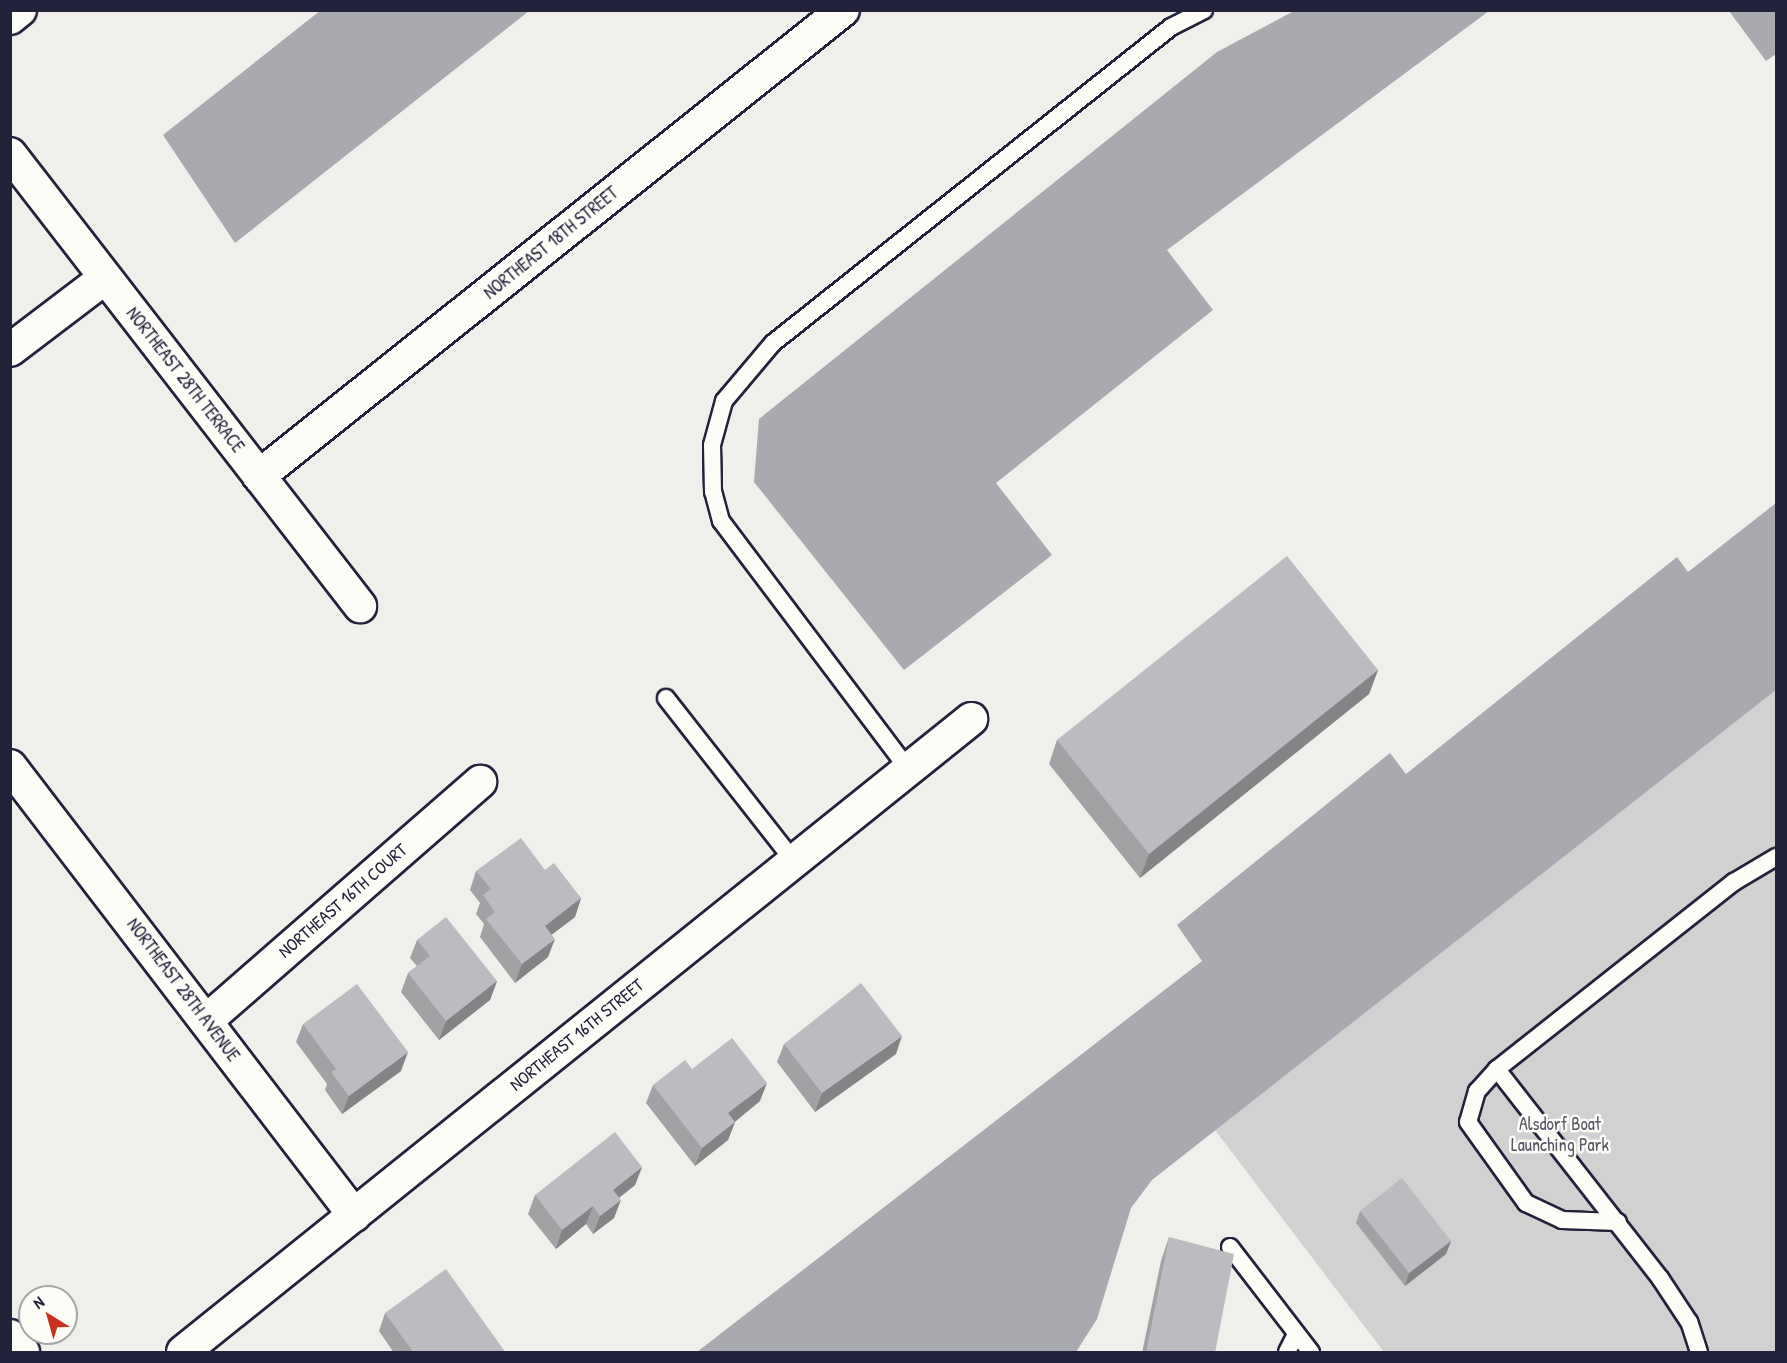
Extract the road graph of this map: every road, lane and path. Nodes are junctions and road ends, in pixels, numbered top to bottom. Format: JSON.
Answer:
{"nodes":[{"id":1,"x":20,"y":10,"type":"edge"},
{"id":2,"x":843,"y":10,"type":"edge"},
{"id":3,"x":1204,"y":10,"type":"edge"},
{"id":4,"x":10,"y":18,"type":"edge"},
{"id":5,"x":10,"y":154,"type":"edge"},
{"id":6,"x":105,"y":278,"type":"junction"},
{"id":7,"x":10,"y":350,"type":"edge"},
{"id":8,"x":259,"y":476,"type":"junction"},
{"id":9,"x":360,"y":606,"type":"dead end"},
{"id":10,"x":666,"y":698,"type":"dead end"},
{"id":11,"x":971,"y":719,"type":"dead end"},
{"id":12,"x":10,"y":766,"type":"edge"},
{"id":13,"x":909,"y":769,"type":"junction"},
{"id":14,"x":480,"y":782,"type":"dead end"},
{"id":15,"x":1776,"y":857,"type":"edge"},
{"id":16,"x":794,"y":861,"type":"junction"},
{"id":17,"x":206,"y":1021,"type":"junction"},
{"id":18,"x":1497,"y":1069,"type":"junction"},
{"id":19,"x":354,"y":1215,"type":"junction"},
{"id":20,"x":1618,"y":1222,"type":"junction"},
{"id":21,"x":1230,"y":1247,"type":"dead end"},
{"id":22,"x":1296,"y":1334,"type":"junction"},
{"id":23,"x":10,"y":1336,"type":"edge"},
{"id":24,"x":1698,"y":1347,"type":"edge"},
{"id":25,"x":23,"y":1353,"type":"edge"},
{"id":26,"x":183,"y":1353,"type":"edge"},
{"id":27,"x":1287,"y":1353,"type":"edge"},
{"id":28,"x":1311,"y":1353,"type":"edge"},
{"id":29,"x":1711,"y":1353,"type":"edge"}],
"edges":[{"from":1,"to":4,"type":"street"},
{"from":2,"to":8,"type":"street","name":"NORTHEAST 18TH STREET"},
{"from":3,"to":13,"type":"lane"},
{"from":5,"to":6,"type":"street","name":"NORTHEAST 28TH TERRACE"},
{"from":6,"to":7,"type":"street"},
{"from":6,"to":8,"type":"street","name":"NORTHEAST 28TH TERRACE"},
{"from":8,"to":9,"type":"street","name":"NORTHEAST 28TH TERRACE"},
{"from":10,"to":16,"type":"lane"},
{"from":11,"to":13,"type":"street","name":"NORTHEAST 16TH STREET"},
{"from":12,"to":17,"type":"street","name":"NORTHEAST 28TH AVENUE"},
{"from":13,"to":16,"type":"street","name":"NORTHEAST 16TH STREET"},
{"from":14,"to":17,"type":"street","name":"NORTHEAST 16TH COURT"},
{"from":15,"to":18,"type":"lane"},
{"from":16,"to":19,"type":"street","name":"NORTHEAST 16TH STREET"},
{"from":17,"to":19,"type":"street","name":"NORTHEAST 28TH AVENUE"},
{"from":18,"to":20,"type":"lane"},
{"from":18,"to":20,"type":"lane"},
{"from":19,"to":26,"type":"street","name":"NORTHEAST 16TH STREET"},
{"from":20,"to":24,"type":"lane"},
{"from":21,"to":22,"type":"lane"},
{"from":22,"to":27,"type":"lane"},
{"from":22,"to":28,"type":"lane"},
{"from":23,"to":25,"type":"street"},
{"from":24,"to":29,"type":"lane"}]}
